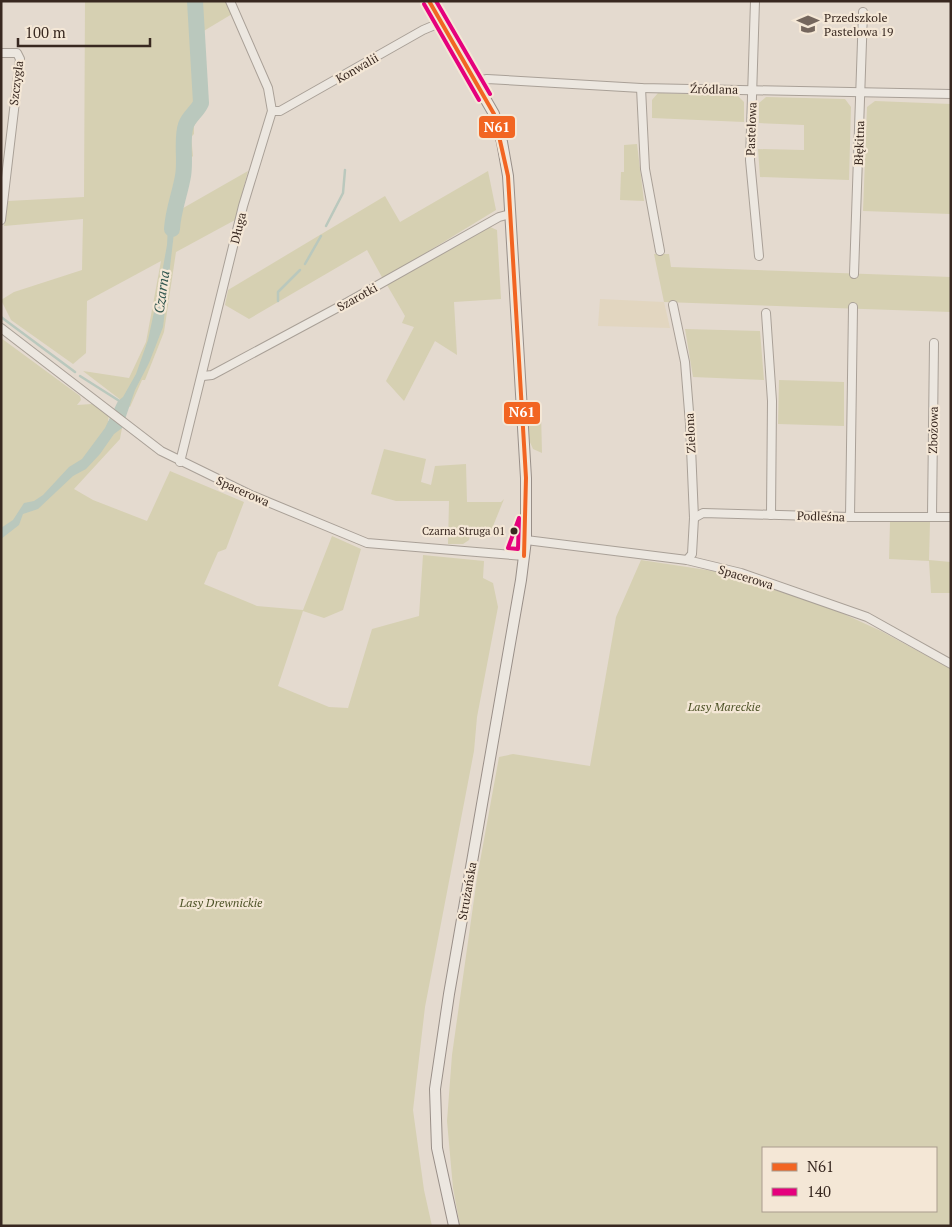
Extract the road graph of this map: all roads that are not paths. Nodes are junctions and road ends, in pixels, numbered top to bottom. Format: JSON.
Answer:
{"nodes":[{"id":1,"x":230,"y":1,"type":"edge"},
{"id":2,"x":430,"y":1,"type":"edge"},
{"id":3,"x":755,"y":1,"type":"edge"},
{"id":4,"x":863,"y":12,"type":"dead end"},
{"id":5,"x":442,"y":22,"type":"junction"},
{"id":6,"x":1,"y":53,"type":"edge"},
{"id":7,"x":477,"y":81,"type":"junction"},
{"id":8,"x":640,"y":88,"type":"junction"},
{"id":9,"x":752,"y":90,"type":"junction"},
{"id":10,"x":861,"y":91,"type":"junction"},
{"id":11,"x":951,"y":94,"type":"edge"},
{"id":12,"x":272,"y":112,"type":"junction"},
{"id":13,"x":510,"y":214,"type":"junction"},
{"id":14,"x":1,"y":220,"type":"edge"},
{"id":15,"x":660,"y":251,"type":"dead end"},
{"id":16,"x":759,"y":256,"type":"dead end"},
{"id":17,"x":854,"y":274,"type":"dead end"},
{"id":18,"x":673,"y":305,"type":"dead end"},
{"id":19,"x":853,"y":307,"type":"dead end"},
{"id":20,"x":766,"y":313,"type":"dead end"},
{"id":21,"x":1,"y":328,"type":"edge"},
{"id":22,"x":934,"y":343,"type":"dead end"},
{"id":23,"x":203,"y":376,"type":"junction"},
{"id":24,"x":180,"y":462,"type":"junction"},
{"id":25,"x":771,"y":515,"type":"junction"},
{"id":26,"x":932,"y":516,"type":"junction"},
{"id":27,"x":850,"y":517,"type":"junction"},
{"id":28,"x":951,"y":517,"type":"edge"},
{"id":29,"x":694,"y":518,"type":"junction"},
{"id":30,"x":526,"y":540,"type":"junction"},
{"id":31,"x":524,"y":556,"type":"junction"},
{"id":32,"x":687,"y":560,"type":"junction"},
{"id":33,"x":951,"y":664,"type":"edge"},
{"id":34,"x":454,"y":1226,"type":"edge"}],
"edges":[{"from":1,"to":12,"type":"street","name":"Długa"},
{"from":2,"to":5,"type":"main road","name":"Strużańska"},
{"from":3,"to":9,"type":"street","name":"Pastelowa"},
{"from":4,"to":10,"type":"street","name":"Błękitna"},
{"from":5,"to":7,"type":"main road","name":"Strużańska"},
{"from":5,"to":12,"type":"street","name":"Konwalii"},
{"from":6,"to":14,"type":"street","name":"Szczygla"},
{"from":7,"to":8,"type":"street","name":"Źródlana"},
{"from":7,"to":13,"type":"main road","name":"Strużańska"},
{"from":8,"to":9,"type":"street","name":"Źródlana"},
{"from":8,"to":15,"type":"street"},
{"from":9,"to":10,"type":"street","name":"Źródlana"},
{"from":9,"to":16,"type":"street","name":"Pastelowa"},
{"from":10,"to":11,"type":"street","name":"Źródlana"},
{"from":10,"to":17,"type":"street","name":"Błękitna"},
{"from":12,"to":23,"type":"street","name":"Długa"},
{"from":13,"to":23,"type":"street","name":"Szarotki"},
{"from":13,"to":30,"type":"main road","name":"Strużańska"},
{"from":18,"to":29,"type":"street","name":"Zielona"},
{"from":19,"to":27,"type":"street"},
{"from":20,"to":25,"type":"street"},
{"from":21,"to":24,"type":"street","name":"Spacerowa"},
{"from":22,"to":26,"type":"street","name":"Zbożowa"},
{"from":23,"to":24,"type":"street","name":"Długa"},
{"from":24,"to":31,"type":"street","name":"Spacerowa"},
{"from":25,"to":27,"type":"street","name":"Podleśna"},
{"from":25,"to":29,"type":"street","name":"Podleśna"},
{"from":26,"to":27,"type":"street","name":"Podleśna"},
{"from":26,"to":28,"type":"street","name":"Podleśna"},
{"from":29,"to":32,"type":"street","name":"Zielona"},
{"from":30,"to":31,"type":"main road","name":"Strużańska"},
{"from":30,"to":32,"type":"street","name":"Spacerowa"},
{"from":31,"to":34,"type":"main road","name":"Strużańska"},
{"from":32,"to":33,"type":"street","name":"Spacerowa"}]}
